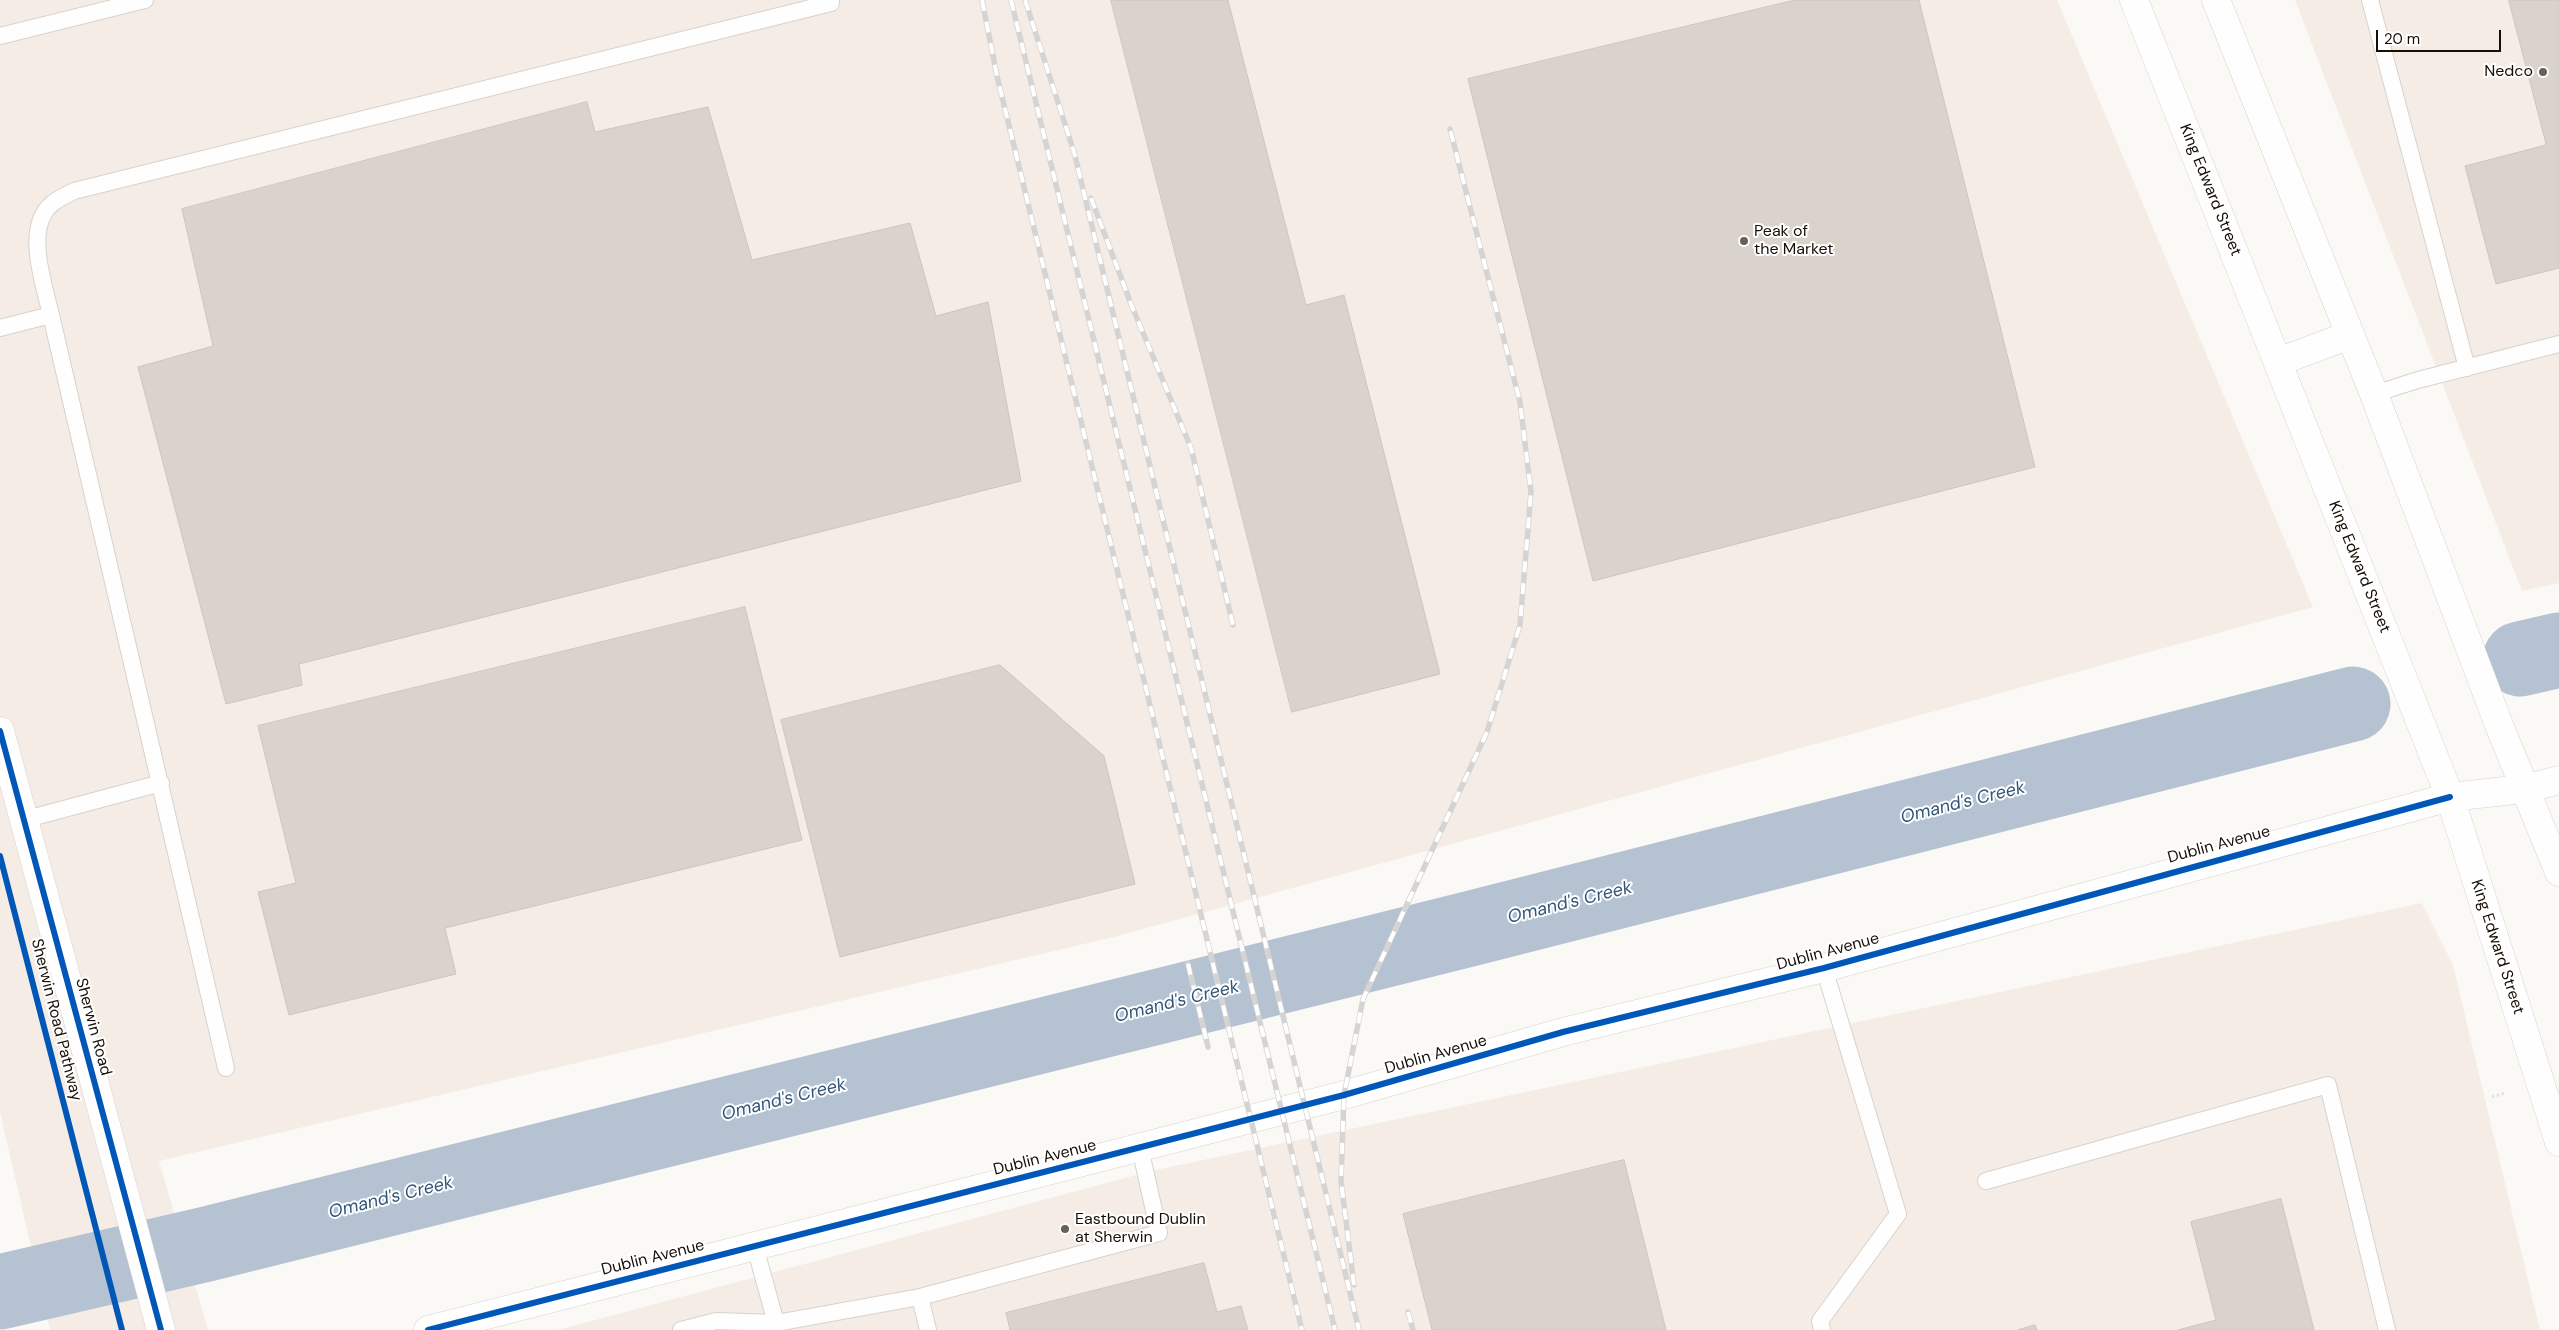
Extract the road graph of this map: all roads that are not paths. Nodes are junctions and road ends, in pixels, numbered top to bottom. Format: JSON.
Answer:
{"nodes":[{"id":1,"x":145,"y":0,"type":"edge"},
{"id":2,"x":830,"y":0,"type":"edge"},
{"id":3,"x":2134,"y":0,"type":"edge"},
{"id":4,"x":2216,"y":0,"type":"edge"},
{"id":5,"x":2370,"y":0,"type":"edge"},
{"id":6,"x":0,"y":36,"type":"edge"},
{"id":7,"x":51,"y":315,"type":"junction"},
{"id":8,"x":0,"y":328,"type":"edge"},
{"id":9,"x":2350,"y":335,"type":"junction"},
{"id":10,"x":2559,"y":344,"type":"edge"},
{"id":11,"x":2278,"y":362,"type":"junction"},
{"id":12,"x":2468,"y":368,"type":"junction"},
{"id":13,"x":2374,"y":394,"type":"junction"},
{"id":14,"x":0,"y":731,"type":"edge"},
{"id":15,"x":2559,"y":780,"type":"edge"},
{"id":16,"x":161,"y":783,"type":"junction"},
{"id":17,"x":2524,"y":789,"type":"junction"},
{"id":18,"x":2450,"y":797,"type":"junction"},
{"id":19,"x":23,"y":820,"type":"junction"},
{"id":20,"x":2559,"y":872,"type":"edge"},
{"id":21,"x":1824,"y":968,"type":"junction"},
{"id":22,"x":226,"y":1068,"type":"dead end"},
{"id":23,"x":2559,"y":1142,"type":"edge"},
{"id":24,"x":1140,"y":1148,"type":"junction"},
{"id":25,"x":1986,"y":1181,"type":"dead end"},
{"id":26,"x":755,"y":1247,"type":"junction"},
{"id":27,"x":920,"y":1297,"type":"junction"},
{"id":28,"x":776,"y":1323,"type":"junction"},
{"id":29,"x":160,"y":1327,"type":"edge"},
{"id":30,"x":443,"y":1328,"type":"edge"},
{"id":31,"x":681,"y":1330,"type":"edge"},
{"id":32,"x":928,"y":1330,"type":"edge"},
{"id":33,"x":1822,"y":1330,"type":"edge"},
{"id":34,"x":2387,"y":1330,"type":"edge"}],
"edges":[{"from":1,"to":6,"type":"lane"},
{"from":2,"to":7,"type":"lane"},
{"from":3,"to":11,"type":"street","name":"King Edward Street"},
{"from":4,"to":9,"type":"street"},
{"from":5,"to":12,"type":"lane"},
{"from":7,"to":8,"type":"lane"},
{"from":7,"to":16,"type":"lane"},
{"from":9,"to":11,"type":"street"},
{"from":9,"to":13,"type":"street"},
{"from":10,"to":12,"type":"lane"},
{"from":11,"to":18,"type":"street","name":"King Edward Street"},
{"from":12,"to":13,"type":"lane"},
{"from":13,"to":17,"type":"street"},
{"from":14,"to":19,"type":"street","name":"Sherwin Road"},
{"from":15,"to":17,"type":"street","name":"Dublin Avenue"},
{"from":16,"to":19,"type":"lane"},
{"from":16,"to":22,"type":"lane"},
{"from":17,"to":18,"type":"street","name":"Dublin Avenue"},
{"from":17,"to":20,"type":"street"},
{"from":18,"to":21,"type":"street","name":"Dublin Avenue"},
{"from":18,"to":23,"type":"street","name":"King Edward Street"},
{"from":19,"to":29,"type":"street","name":"Sherwin Road"},
{"from":21,"to":24,"type":"street","name":"Dublin Avenue"},
{"from":21,"to":33,"type":"lane"},
{"from":24,"to":26,"type":"street","name":"Dublin Avenue"},
{"from":24,"to":27,"type":"lane"},
{"from":25,"to":34,"type":"lane"},
{"from":26,"to":28,"type":"lane"},
{"from":26,"to":30,"type":"street","name":"Dublin Avenue"},
{"from":27,"to":28,"type":"lane"},
{"from":27,"to":32,"type":"lane"},
{"from":28,"to":31,"type":"lane"}]}
